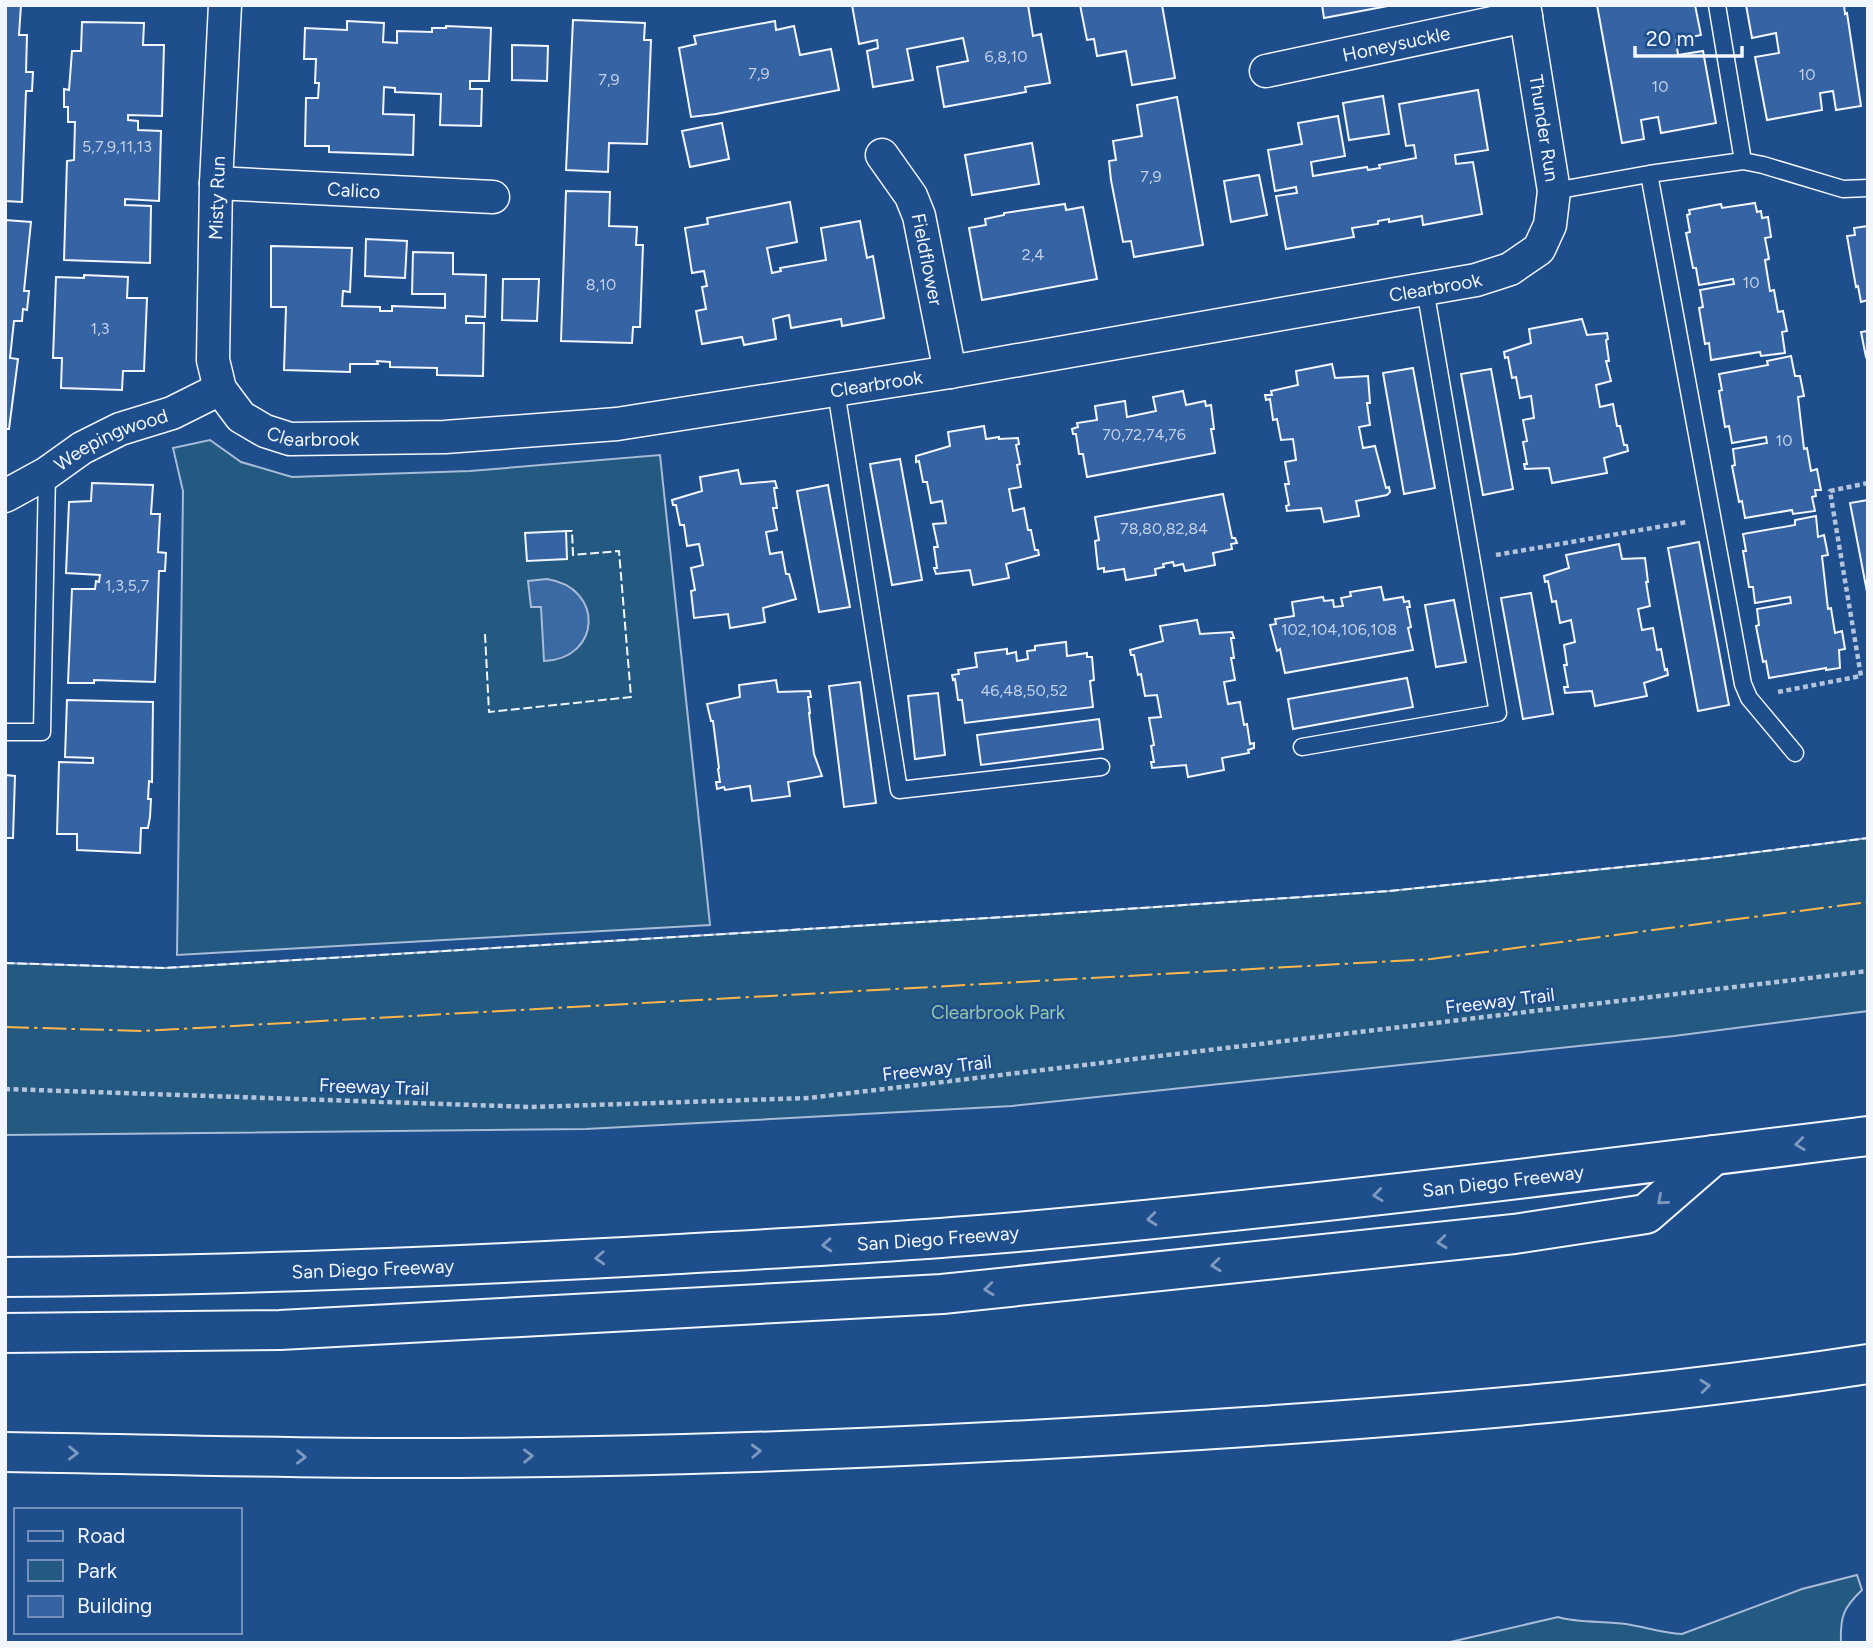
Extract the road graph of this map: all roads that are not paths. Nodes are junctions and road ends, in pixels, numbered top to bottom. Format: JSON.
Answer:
{"nodes":[{"id":1,"x":225,"y":5,"type":"edge"},
{"id":2,"x":1717,"y":5,"type":"edge"},
{"id":3,"x":1525,"y":11,"type":"edge"},
{"id":4,"x":1266,"y":71,"type":"dead end"},
{"id":5,"x":882,"y":155,"type":"dead end"},
{"id":6,"x":1743,"y":161,"type":"junction"},
{"id":7,"x":1649,"y":174,"type":"junction"},
{"id":8,"x":216,"y":183,"type":"junction"},
{"id":9,"x":1868,"y":188,"type":"edge"},
{"id":10,"x":1554,"y":191,"type":"junction"},
{"id":11,"x":493,"y":197,"type":"dead end"},
{"id":12,"x":1539,"y":249,"type":"joint"},
{"id":13,"x":1425,"y":289,"type":"junction"},
{"id":14,"x":950,"y":372,"type":"junction"},
{"id":15,"x":220,"y":389,"type":"junction"},
{"id":16,"x":836,"y":391,"type":"junction"},
{"id":17,"x":47,"y":473,"type":"junction"},
{"id":18,"x":5,"y":496,"type":"edge"},
{"id":19,"x":5,"y":732,"type":"edge"},
{"id":20,"x":1302,"y":747,"type":"dead end"},
{"id":21,"x":1795,"y":753,"type":"dead end"},
{"id":22,"x":1101,"y":767,"type":"dead end"},
{"id":23,"x":1868,"y":1136,"type":"edge"},
{"id":24,"x":1713,"y":1155,"type":"junction"},
{"id":25,"x":5,"y":1277,"type":"edge"},
{"id":26,"x":5,"y":1333,"type":"edge"},
{"id":27,"x":1868,"y":1364,"type":"edge"},
{"id":28,"x":5,"y":1452,"type":"edge"}],
"edges":[{"from":1,"to":8,"type":"street","name":"Misty Run"},
{"from":2,"to":6,"type":"lane"},
{"from":3,"to":4,"type":"street","name":"Honeysuckle"},
{"from":3,"to":10,"type":"street","name":"Thunder Run"},
{"from":5,"to":14,"type":"street","name":"Fieldflower"},
{"from":6,"to":7,"type":"lane"},
{"from":6,"to":9,"type":"lane"},
{"from":7,"to":10,"type":"lane"},
{"from":7,"to":21,"type":"lane"},
{"from":8,"to":11,"type":"street","name":"Calico"},
{"from":8,"to":15,"type":"street","name":"Misty Run"},
{"from":10,"to":12,"type":"street","name":"Thunder Run"},
{"from":12,"to":13,"type":"street","name":"Clearbrook"},
{"from":13,"to":14,"type":"street","name":"Clearbrook"},
{"from":13,"to":20,"type":"lane"},
{"from":14,"to":16,"type":"street","name":"Clearbrook"},
{"from":15,"to":16,"type":"street","name":"Clearbrook"},
{"from":15,"to":17,"type":"street","name":"Weepingwood"},
{"from":16,"to":22,"type":"lane"},
{"from":17,"to":18,"type":"street","name":"Weepingwood"},
{"from":17,"to":19,"type":"lane"},
{"from":23,"to":24,"type":"highway","name":"San Diego Freeway","one_way":true},
{"from":24,"to":25,"type":"highway","name":"San Diego Freeway","one_way":true},
{"from":24,"to":26,"type":"highway","one_way":true},
{"from":28,"to":27,"type":"highway","one_way":true}]}
